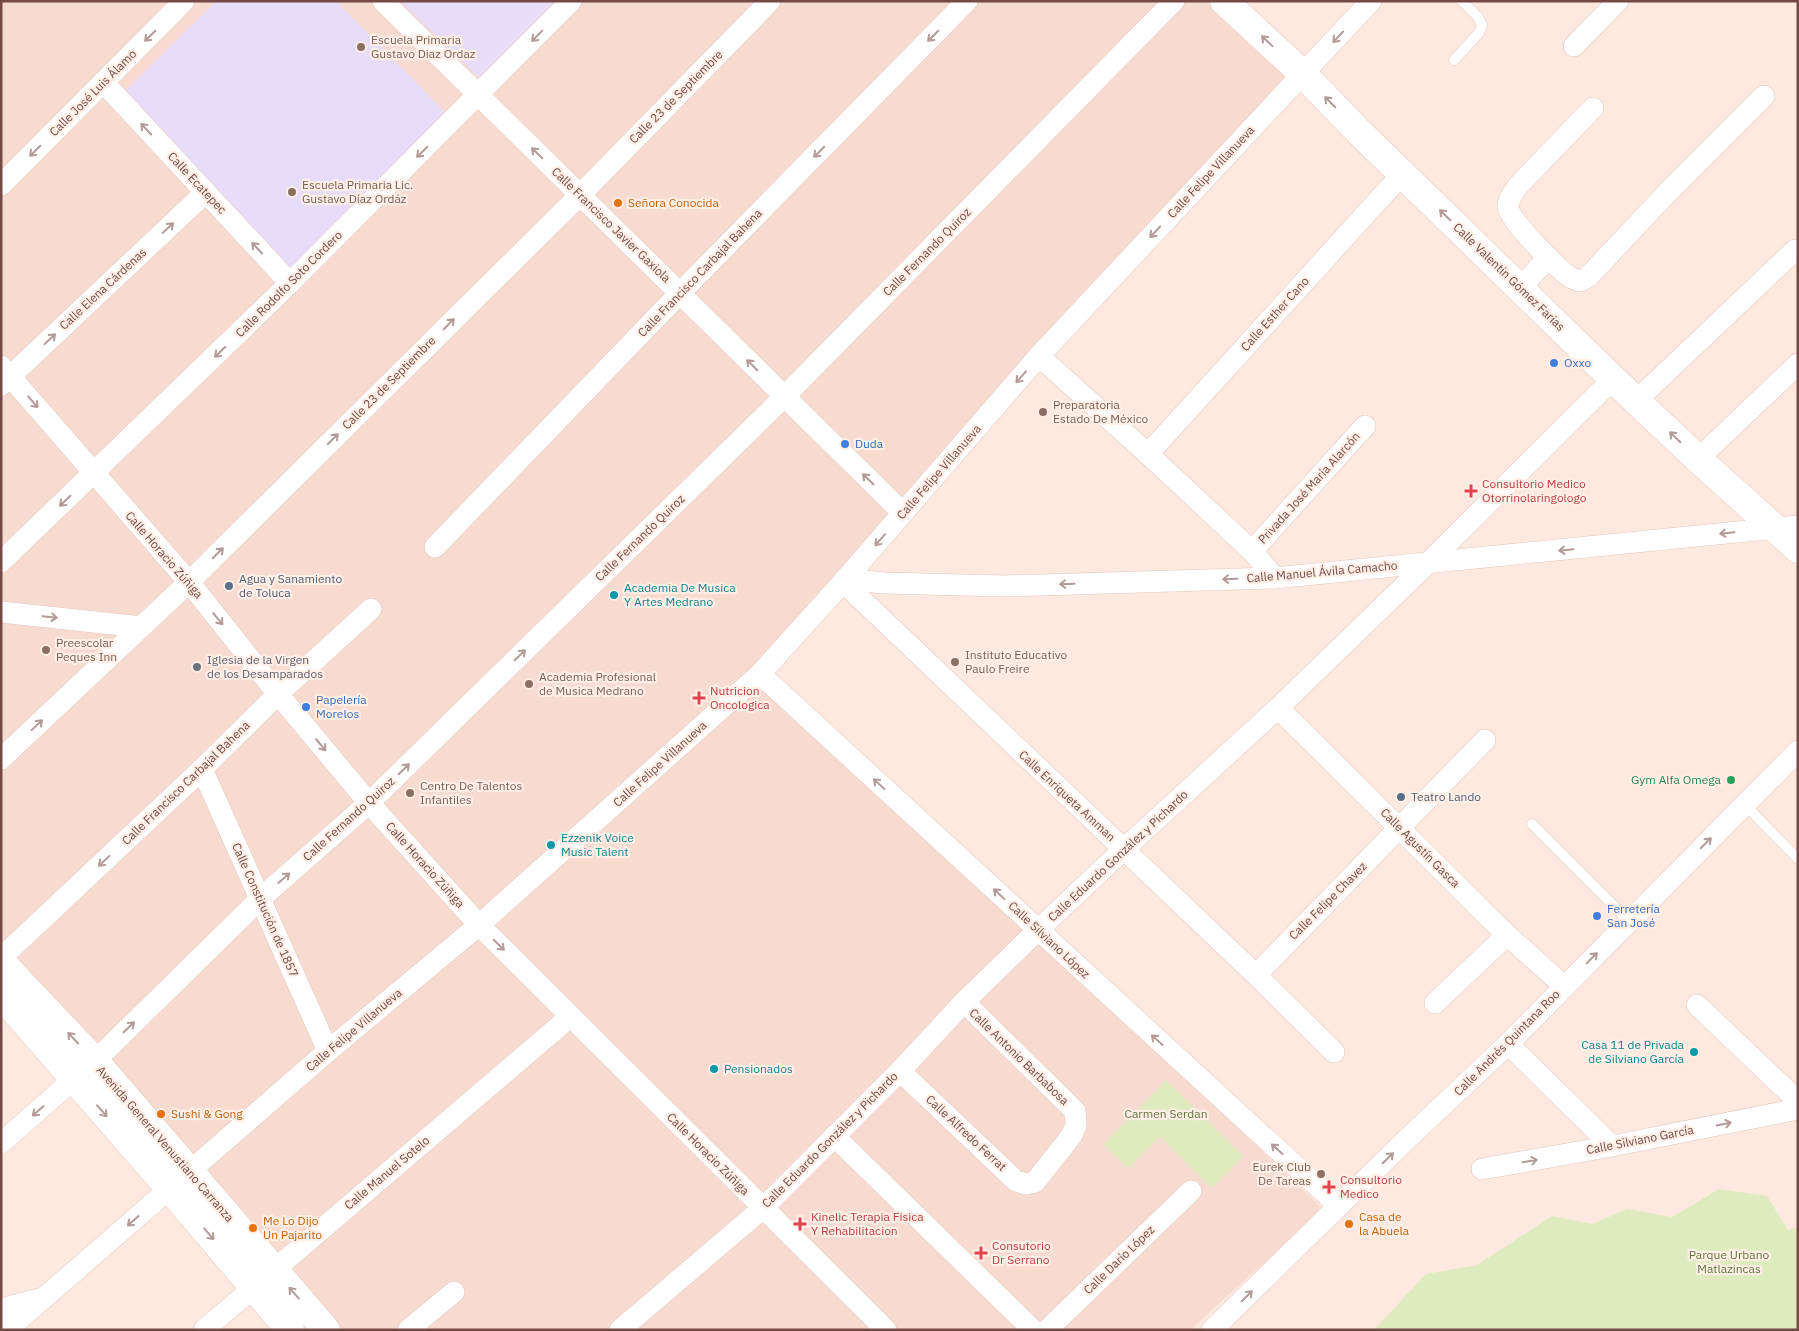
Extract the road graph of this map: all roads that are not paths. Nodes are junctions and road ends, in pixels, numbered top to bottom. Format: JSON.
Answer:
{"nodes":[{"id":1,"x":184,"y":1,"type":"edge"},
{"id":2,"x":382,"y":1,"type":"edge"},
{"id":3,"x":571,"y":1,"type":"edge"},
{"id":4,"x":770,"y":1,"type":"edge"},
{"id":5,"x":967,"y":1,"type":"edge"},
{"id":6,"x":1174,"y":1,"type":"edge"},
{"id":7,"x":1224,"y":1,"type":"edge"},
{"id":8,"x":1371,"y":1,"type":"edge"},
{"id":9,"x":1462,"y":1,"type":"edge"},
{"id":10,"x":1618,"y":1,"type":"edge"},
{"id":11,"x":1574,"y":46,"type":"dead end"},
{"id":12,"x":1454,"y":60,"type":"dead end"},
{"id":13,"x":1303,"y":74,"type":"junction"},
{"id":14,"x":104,"y":83,"type":"junction"},
{"id":15,"x":478,"y":96,"type":"junction"},
{"id":16,"x":1764,"y":96,"type":"dead end"},
{"id":17,"x":1593,"y":108,"type":"dead end"},
{"id":18,"x":1402,"y":174,"type":"junction"},
{"id":19,"x":1,"y":185,"type":"edge"},
{"id":20,"x":206,"y":193,"type":"junction"},
{"id":21,"x":580,"y":195,"type":"junction"},
{"id":22,"x":1795,"y":250,"type":"dead end"},
{"id":23,"x":1548,"y":256,"type":"junction"},
{"id":24,"x":290,"y":283,"type":"junction"},
{"id":25,"x":1521,"y":288,"type":"junction"},
{"id":26,"x":680,"y":293,"type":"junction"},
{"id":27,"x":1039,"y":356,"type":"junction"},
{"id":28,"x":1798,"y":364,"type":"edge"},
{"id":29,"x":4,"y":375,"type":"edge"},
{"id":30,"x":1613,"y":379,"type":"junction"},
{"id":31,"x":784,"y":397,"type":"junction"},
{"id":32,"x":1637,"y":400,"type":"junction"},
{"id":33,"x":1365,"y":426,"type":"dead end"},
{"id":34,"x":1148,"y":454,"type":"junction"},
{"id":35,"x":1698,"y":460,"type":"junction"},
{"id":36,"x":94,"y":473,"type":"junction"},
{"id":37,"x":903,"y":513,"type":"junction"},
{"id":38,"x":1787,"y":527,"type":"edge"},
{"id":39,"x":435,"y":547,"type":"dead end"},
{"id":40,"x":1798,"y":549,"type":"edge"},
{"id":41,"x":1252,"y":551,"type":"junction"},
{"id":42,"x":1,"y":562,"type":"edge"},
{"id":43,"x":1428,"y":563,"type":"junction"},
{"id":44,"x":1275,"y":578,"type":"junction"},
{"id":45,"x":844,"y":581,"type":"junction"},
{"id":46,"x":188,"y":582,"type":"junction"},
{"id":47,"x":371,"y":609,"type":"dead end"},
{"id":48,"x":1,"y":612,"type":"edge"},
{"id":49,"x":141,"y":627,"type":"junction"},
{"id":50,"x":760,"y":674,"type":"junction"},
{"id":51,"x":278,"y":694,"type":"junction"},
{"id":52,"x":1278,"y":708,"type":"junction"},
{"id":53,"x":1485,"y":740,"type":"dead end"},
{"id":54,"x":1798,"y":752,"type":"edge"},
{"id":55,"x":1,"y":759,"type":"edge"},
{"id":56,"x":202,"y":769,"type":"junction"},
{"id":57,"x":369,"y":803,"type":"junction"},
{"id":58,"x":1745,"y":805,"type":"junction"},
{"id":59,"x":1532,"y":824,"type":"dead end"},
{"id":60,"x":1400,"y":828,"type":"junction"},
{"id":61,"x":1124,"y":849,"type":"junction"},
{"id":62,"x":1798,"y":858,"type":"edge"},
{"id":63,"x":261,"y":898,"type":"junction"},
{"id":64,"x":1629,"y":921,"type":"junction"},
{"id":65,"x":479,"y":925,"type":"junction"},
{"id":66,"x":1038,"y":930,"type":"junction"},
{"id":67,"x":1506,"y":935,"type":"junction"},
{"id":68,"x":1,"y":960,"type":"edge"},
{"id":69,"x":1256,"y":975,"type":"junction"},
{"id":70,"x":1564,"y":986,"type":"junction"},
{"id":71,"x":1,"y":995,"type":"edge"},
{"id":72,"x":964,"y":1002,"type":"junction"},
{"id":73,"x":1435,"y":1003,"type":"dead end"},
{"id":74,"x":1697,"y":1005,"type":"dead end"},
{"id":75,"x":571,"y":1016,"type":"junction"},
{"id":76,"x":1508,"y":1044,"type":"junction"},
{"id":77,"x":328,"y":1051,"type":"junction"},
{"id":78,"x":1334,"y":1052,"type":"dead end"},
{"id":79,"x":84,"y":1070,"type":"junction"},
{"id":80,"x":900,"y":1071,"type":"junction"},
{"id":81,"x":1798,"y":1101,"type":"edge"},
{"id":82,"x":1798,"y":1109,"type":"edge"},
{"id":83,"x":834,"y":1136,"type":"junction"},
{"id":84,"x":1,"y":1143,"type":"edge"},
{"id":85,"x":1612,"y":1146,"type":"junction"},
{"id":86,"x":1482,"y":1169,"type":"dead end"},
{"id":87,"x":190,"y":1171,"type":"junction"},
{"id":88,"x":1035,"y":1182,"type":"joint"},
{"id":89,"x":170,"y":1189,"type":"junction"},
{"id":90,"x":1191,"y":1191,"type":"dead end"},
{"id":91,"x":1339,"y":1206,"type":"junction"},
{"id":92,"x":763,"y":1208,"type":"junction"},
{"id":93,"x":263,"y":1278,"type":"junction"},
{"id":94,"x":454,"y":1292,"type":"dead end"},
{"id":95,"x":44,"y":1298,"type":"junction"},
{"id":96,"x":1,"y":1309,"type":"edge"},
{"id":97,"x":7,"y":1330,"type":"edge"},
{"id":98,"x":204,"y":1330,"type":"edge"},
{"id":99,"x":290,"y":1330,"type":"edge"},
{"id":100,"x":326,"y":1330,"type":"edge"},
{"id":101,"x":408,"y":1330,"type":"edge"},
{"id":102,"x":620,"y":1330,"type":"edge"},
{"id":103,"x":886,"y":1330,"type":"edge"},
{"id":104,"x":1033,"y":1330,"type":"edge"},
{"id":105,"x":1047,"y":1330,"type":"edge"},
{"id":106,"x":1212,"y":1330,"type":"edge"}],
"edges":[{"from":1,"to":14,"type":"street","name":"Calle José Luis Álamo","one_way":true},
{"from":2,"to":15,"type":"street","name":"Calle Francisco Javier Gaxiola"},
{"from":3,"to":15,"type":"street","name":"Calle Rodolfo Soto Cordero","one_way":true},
{"from":4,"to":21,"type":"street","name":"Calle 23 de Septiembre"},
{"from":5,"to":26,"type":"street","name":"Calle Francisco Carbajal Bahena","one_way":true},
{"from":6,"to":31,"type":"street","name":"Calle Fernando Quiroz"},
{"from":13,"to":7,"type":"main road","name":"Calle Valentín Gómez Farías","one_way":true},
{"from":8,"to":13,"type":"street","name":"Calle Felipe Villanueva","one_way":true},
{"from":9,"to":12,"type":"lane"},
{"from":10,"to":11,"type":"street"},
{"from":18,"to":13,"type":"main road","name":"Calle Valentín Gómez Farías","one_way":true},
{"from":13,"to":27,"type":"street","name":"Calle Felipe Villanueva","one_way":true},
{"from":14,"to":19,"type":"street","name":"Calle José Luis Álamo","one_way":true},
{"from":20,"to":14,"type":"street","name":"Calle Ecatepec","one_way":true},
{"from":21,"to":15,"type":"street","name":"Calle Francisco Javier Gaxiola","one_way":true},
{"from":15,"to":24,"type":"street","name":"Calle Rodolfo Soto Cordero","one_way":true},
{"from":16,"to":23,"type":"street"},
{"from":17,"to":23,"type":"street"},
{"from":25,"to":18,"type":"main road","name":"Calle Valentín Gómez Farías","one_way":true},
{"from":18,"to":34,"type":"street","name":"Calle Esther Cano"},
{"from":24,"to":20,"type":"street","name":"Calle Ecatepec","one_way":true},
{"from":29,"to":20,"type":"street","name":"Calle Elena Cárdenas","one_way":true},
{"from":21,"to":26,"type":"street","name":"Calle Francisco Javier Gaxiola"},
{"from":46,"to":21,"type":"street","name":"Calle 23 de Septiembre","one_way":true},
{"from":22,"to":32,"type":"street"},
{"from":23,"to":25,"type":"street"},
{"from":24,"to":36,"type":"street","name":"Calle Rodolfo Soto Cordero","one_way":true},
{"from":25,"to":30,"type":"main road","name":"Calle Valentín Gómez Farías"},
{"from":31,"to":26,"type":"street","name":"Calle Francisco Javier Gaxiola","one_way":true},
{"from":26,"to":39,"type":"street","name":"Calle Francisco Carbajal Bahena"},
{"from":27,"to":34,"type":"street"},
{"from":27,"to":37,"type":"street","name":"Calle Felipe Villanueva","one_way":true},
{"from":28,"to":35,"type":"street"},
{"from":29,"to":36,"type":"street","name":"Calle Horacio Zúñiga","one_way":true},
{"from":30,"to":32,"type":"main road","name":"Calle Valentín Gómez Farías"},
{"from":30,"to":43,"type":"street","name":"Calle Eduardo González y Pichardo"},
{"from":37,"to":31,"type":"street","name":"Calle Francisco Javier Gaxiola","one_way":true},
{"from":57,"to":31,"type":"street","name":"Calle Fernando Quiroz","one_way":true},
{"from":35,"to":32,"type":"main road","name":"Calle Valentín Gómez Farías","one_way":true},
{"from":33,"to":41,"type":"street","name":"Privada José María Alarcón"},
{"from":34,"to":41,"type":"street"},
{"from":35,"to":38,"type":"main road","name":"Calle Valentín Gómez Farías"},
{"from":36,"to":42,"type":"street","name":"Calle Rodolfo Soto Cordero","one_way":true},
{"from":36,"to":46,"type":"street","name":"Calle Horacio Zúñiga"},
{"from":37,"to":45,"type":"street","name":"Calle Felipe Villanueva","one_way":true},
{"from":38,"to":40,"type":"main road","name":"Calle Valentín Gómez Farías"},
{"from":38,"to":43,"type":"street","name":"Calle Manuel Ávila Camacho","one_way":true},
{"from":41,"to":44,"type":"street"},
{"from":43,"to":44,"type":"street","name":"Calle Manuel Ávila Camacho"},
{"from":43,"to":52,"type":"street","name":"Calle Eduardo González y Pichardo"},
{"from":44,"to":45,"type":"street","name":"Calle Manuel Ávila Camacho","one_way":true},
{"from":45,"to":50,"type":"street","name":"Calle Felipe Villanueva"},
{"from":45,"to":61,"type":"street","name":"Calle Enriqueta Amman"},
{"from":46,"to":49,"type":"street","name":"Calle 23 de Septiembre"},
{"from":46,"to":51,"type":"street","name":"Calle Horacio Zúñiga","one_way":true},
{"from":47,"to":51,"type":"street","name":"Calle Francisco Carbajal Bahena"},
{"from":48,"to":49,"type":"street","one_way":true},
{"from":55,"to":49,"type":"street","name":"Calle 23 de Septiembre","one_way":true},
{"from":50,"to":65,"type":"street","name":"Calle Felipe Villanueva"},
{"from":66,"to":50,"type":"street","name":"Calle Silviano López","one_way":true},
{"from":51,"to":56,"type":"street","name":"Calle Francisco Carbajal Bahena"},
{"from":51,"to":57,"type":"street","name":"Calle Horacio Zúñiga","one_way":true},
{"from":52,"to":60,"type":"street","name":"Calle Agustín Gasca"},
{"from":52,"to":61,"type":"street","name":"Calle Eduardo González y Pichardo"},
{"from":53,"to":60,"type":"street","name":"Calle Felipe Chavez"},
{"from":54,"to":58,"type":"street","name":"Calle Andrés Quintana Roo"},
{"from":56,"to":63,"type":"street","name":"Calle Constitución de 1857"},
{"from":56,"to":68,"type":"street","name":"Calle Francisco Carbajal Bahena","one_way":true},
{"from":63,"to":57,"type":"street","name":"Calle Fernando Quiroz","one_way":true},
{"from":57,"to":65,"type":"street","name":"Calle Horacio Zúñiga"},
{"from":58,"to":62,"type":"lane"},
{"from":64,"to":58,"type":"street","name":"Calle Andrés Quintana Roo","one_way":true},
{"from":59,"to":64,"type":"lane"},
{"from":60,"to":67,"type":"street","name":"Calle Agustín Gasca"},
{"from":60,"to":69,"type":"street","name":"Calle Felipe Chavez"},
{"from":61,"to":66,"type":"street","name":"Calle Eduardo González y Pichardo"},
{"from":61,"to":69,"type":"street","name":"Calle Enriqueta Amman"},
{"from":63,"to":77,"type":"street","name":"Calle Constitución de 1857"},
{"from":79,"to":63,"type":"street","name":"Calle Fernando Quiroz","one_way":true},
{"from":70,"to":64,"type":"street","name":"Calle Andrés Quintana Roo","one_way":true},
{"from":65,"to":75,"type":"street","name":"Calle Horacio Zúñiga","one_way":true},
{"from":65,"to":77,"type":"street","name":"Calle Felipe Villanueva"},
{"from":66,"to":72,"type":"street","name":"Calle Eduardo González y Pichardo"},
{"from":91,"to":66,"type":"street","name":"Calle Silviano López","one_way":true},
{"from":67,"to":70,"type":"street","name":"Calle Agustín Gasca"},
{"from":67,"to":73,"type":"street"},
{"from":79,"to":68,"type":"main road","name":"Avenida General Venustiano Carranza","one_way":true},
{"from":69,"to":78,"type":"street","name":"Calle Enriqueta Amman"},
{"from":70,"to":76,"type":"street","name":"Calle Andrés Quintana Roo"},
{"from":71,"to":79,"type":"main road","name":"Avenida General Venustiano Carranza"},
{"from":72,"to":80,"type":"street","name":"Calle Eduardo González y Pichardo"},
{"from":72,"to":88,"type":"street","name":"Calle Antonio Barbabosa"},
{"from":74,"to":81,"type":"street"},
{"from":75,"to":92,"type":"street","name":"Calle Horacio Zúñiga"},
{"from":75,"to":93,"type":"street","name":"Calle Manuel Sotelo"},
{"from":76,"to":85,"type":"street"},
{"from":91,"to":76,"type":"street","name":"Calle Andrés Quintana Roo","one_way":true},
{"from":77,"to":87,"type":"street","name":"Calle Felipe Villanueva"},
{"from":79,"to":84,"type":"street","name":"Calle Fernando Quiroz","one_way":true},
{"from":79,"to":87,"type":"main road","name":"Avenida General Venustiano Carranza"},
{"from":79,"to":89,"type":"main road","name":"Avenida General Venustiano Carranza","one_way":true},
{"from":80,"to":83,"type":"street","name":"Calle Eduardo González y Pichardo"},
{"from":80,"to":88,"type":"street","name":"Calle Alfredo Ferrat"},
{"from":85,"to":82,"type":"street","name":"Calle Silviano García","one_way":true},
{"from":83,"to":92,"type":"street","name":"Calle Eduardo González y Pichardo"},
{"from":83,"to":104,"type":"street"},
{"from":86,"to":85,"type":"street","name":"Calle Silviano García","one_way":true},
{"from":87,"to":89,"type":"street","name":"Calle Felipe Villanueva"},
{"from":87,"to":93,"type":"main road","name":"Avenida General Venustiano Carranza"},
{"from":89,"to":93,"type":"main road","name":"Avenida General Venustiano Carranza","one_way":true},
{"from":89,"to":95,"type":"street","name":"Calle Felipe Villanueva","one_way":true},
{"from":90,"to":105,"type":"street","name":"Calle Darío López"},
{"from":106,"to":91,"type":"street","name":"Calle Andrés Quintana Roo","one_way":true},
{"from":92,"to":102,"type":"street","name":"Calle Eduardo González y Pichardo"},
{"from":92,"to":103,"type":"street","name":"Calle Horacio Zúñiga"},
{"from":93,"to":98,"type":"street","name":"Calle Manuel Sotelo"},
{"from":93,"to":99,"type":"main road","name":"Avenida General Venustiano Carranza"},
{"from":100,"to":93,"type":"main road","name":"Avenida General Venustiano Carranza","one_way":true},
{"from":94,"to":101,"type":"street"},
{"from":95,"to":96,"type":"street"},
{"from":95,"to":97,"type":"street","name":"Calle Felipe Villanueva"}]}
